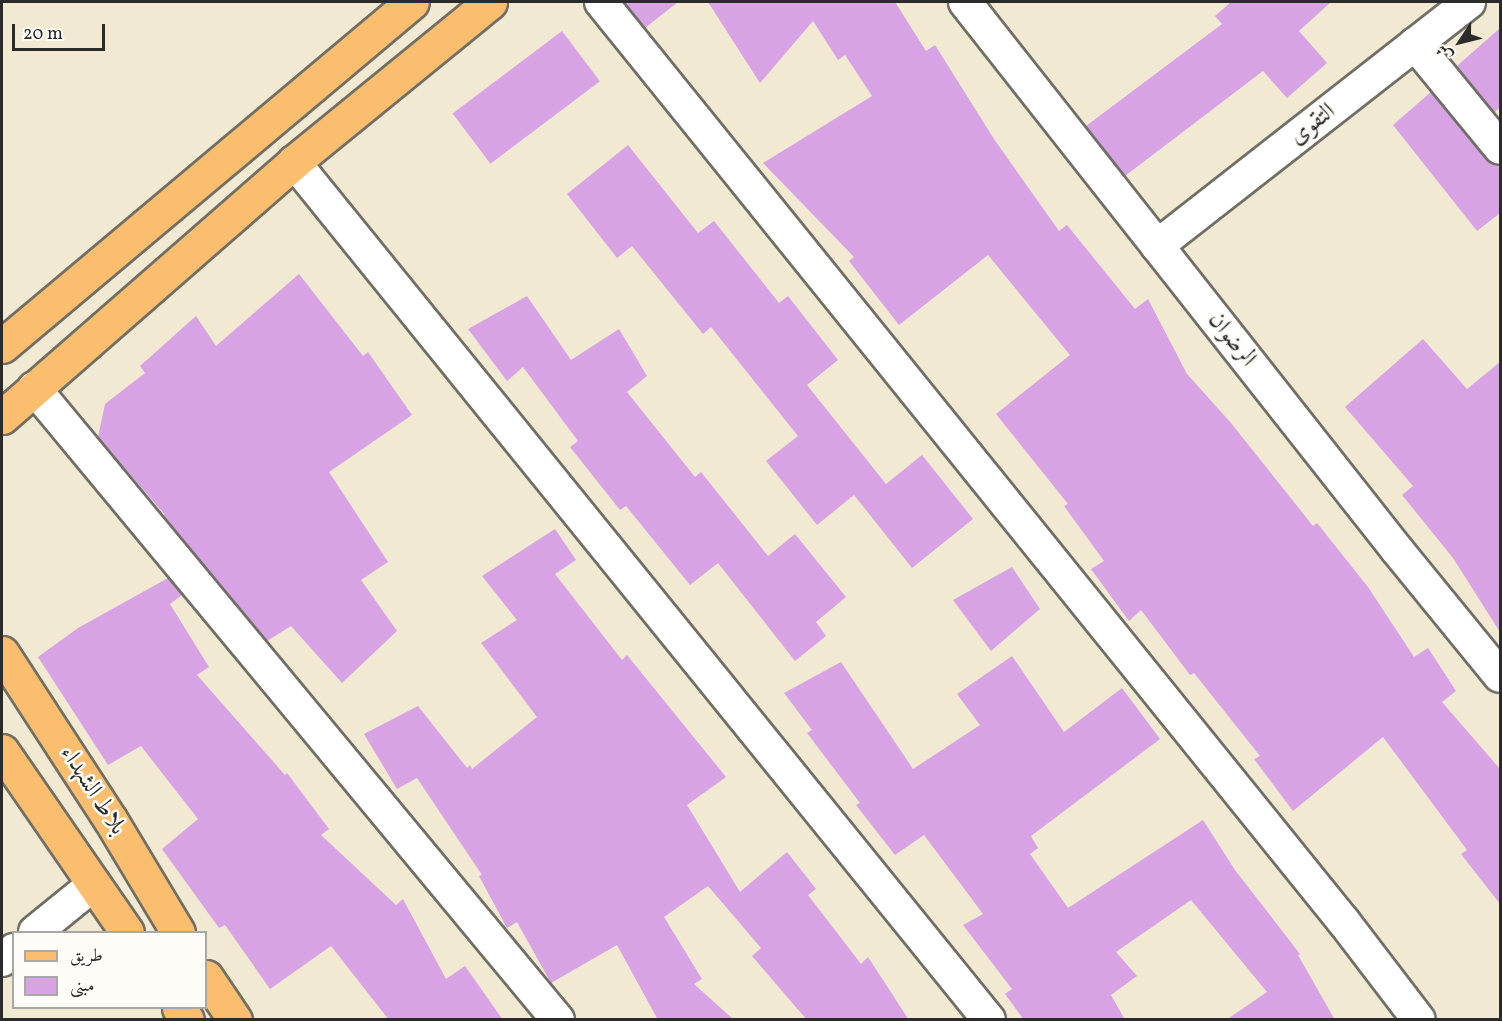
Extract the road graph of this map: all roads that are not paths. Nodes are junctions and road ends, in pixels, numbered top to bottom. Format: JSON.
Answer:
{"nodes":[{"id":1,"x":411,"y":2,"type":"edge"},
{"id":2,"x":490,"y":2,"type":"edge"},
{"id":3,"x":601,"y":2,"type":"edge"},
{"id":4,"x":965,"y":2,"type":"edge"},
{"id":5,"x":1469,"y":2,"type":"edge"},
{"id":6,"x":1415,"y":44,"type":"junction"},
{"id":7,"x":1500,"y":148,"type":"edge"},
{"id":8,"x":294,"y":162,"type":"junction"},
{"id":9,"x":1157,"y":246,"type":"junction"},
{"id":10,"x":2,"y":346,"type":"edge"},
{"id":11,"x":34,"y":388,"type":"junction"},
{"id":12,"x":2,"y":417,"type":"edge"},
{"id":13,"x":2,"y":652,"type":"edge"},
{"id":14,"x":1500,"y":676,"type":"edge"},
{"id":15,"x":2,"y":751,"type":"edge"},
{"id":16,"x":93,"y":885,"type":"junction"},
{"id":17,"x":37,"y":931,"type":"edge"},
{"id":18,"x":126,"y":931,"type":"edge"},
{"id":19,"x":177,"y":931,"type":"edge"},
{"id":20,"x":207,"y":978,"type":"edge"},
{"id":21,"x":235,"y":1020,"type":"edge"},
{"id":22,"x":558,"y":1020,"type":"edge"},
{"id":23,"x":989,"y":1020,"type":"edge"},
{"id":24,"x":1419,"y":1020,"type":"edge"}],
"edges":[{"from":1,"to":10,"type":"main road"},
{"from":2,"to":8,"type":"main road"},
{"from":3,"to":24,"type":"street"},
{"from":4,"to":9,"type":"street","name":"الرضوان"},
{"from":5,"to":6,"type":"street","name":"التقوى"},
{"from":6,"to":7,"type":"street"},
{"from":6,"to":9,"type":"street","name":"التقوى"},
{"from":8,"to":11,"type":"main road"},
{"from":8,"to":23,"type":"street"},
{"from":9,"to":14,"type":"street","name":"الرضوان"},
{"from":11,"to":12,"type":"main road"},
{"from":11,"to":22,"type":"street"},
{"from":13,"to":19,"type":"main road","name":"بلاط الشهداء"},
{"from":15,"to":16,"type":"main road"},
{"from":16,"to":17,"type":"street"},
{"from":16,"to":18,"type":"main road"},
{"from":20,"to":21,"type":"main road"}]}
